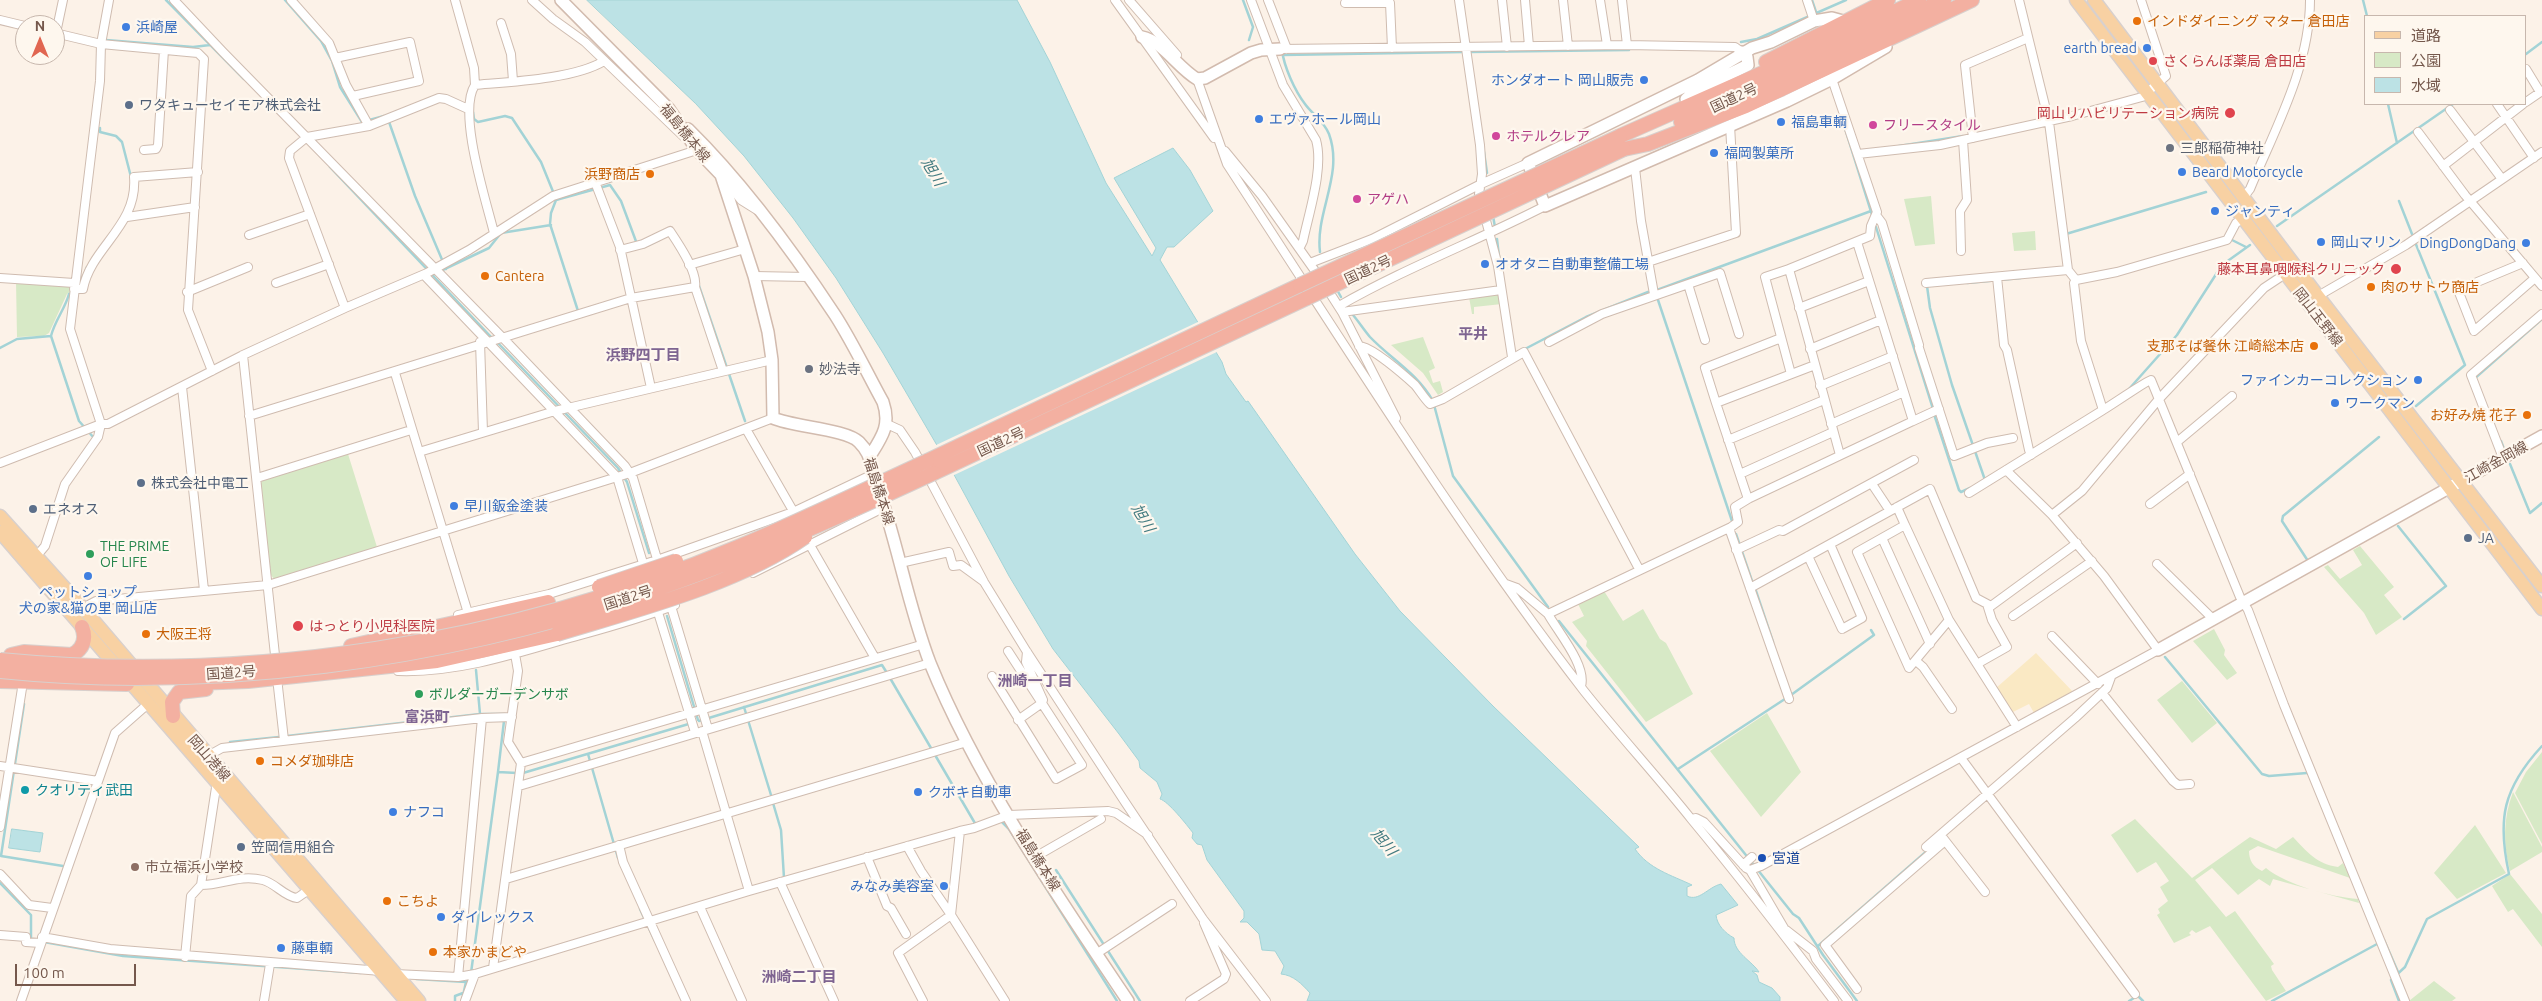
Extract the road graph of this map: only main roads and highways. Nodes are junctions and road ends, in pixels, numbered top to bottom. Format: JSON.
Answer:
{"nodes":[{"id":1,"x":1888,"y":0,"type":"edge"},
{"id":2,"x":1919,"y":0,"type":"edge"},
{"id":3,"x":1944,"y":0,"type":"edge"},
{"id":4,"x":1972,"y":0,"type":"edge"},
{"id":5,"x":2076,"y":0,"type":"edge"},
{"id":6,"x":2094,"y":0,"type":"edge"},
{"id":7,"x":1820,"y":65,"type":"junction"},
{"id":8,"x":1622,"y":142,"type":"junction"},
{"id":9,"x":2455,"y":484,"type":"junction"},
{"id":10,"x":0,"y":516,"type":"edge"},
{"id":11,"x":794,"y":517,"type":"junction"},
{"id":12,"x":826,"y":522,"type":"junction"},
{"id":13,"x":0,"y":532,"type":"edge"},
{"id":14,"x":32,"y":560,"type":"junction"},
{"id":15,"x":2542,"y":586,"type":"edge"},
{"id":16,"x":2542,"y":610,"type":"edge"},
{"id":17,"x":82,"y":627,"type":"junction"},
{"id":18,"x":4,"y":656,"type":"edge"},
{"id":19,"x":120,"y":664,"type":"junction"},
{"id":20,"x":0,"y":671,"type":"edge"},
{"id":21,"x":307,"y":673,"type":"junction"},
{"id":22,"x":138,"y":680,"type":"junction"},
{"id":23,"x":0,"y":681,"type":"edge"},
{"id":24,"x":248,"y":681,"type":"junction"},
{"id":25,"x":173,"y":716,"type":"junction"},
{"id":26,"x":204,"y":758,"type":"junction"},
{"id":27,"x":406,"y":1001,"type":"edge"},
{"id":28,"x":419,"y":1001,"type":"edge"}],
"edges":[{"from":1,"to":8,"type":"highway"},
{"from":2,"to":7,"type":"highway","name":"国道2号"},
{"from":3,"to":7,"type":"highway","name":"国道2号"},
{"from":4,"to":7,"type":"highway"},
{"from":5,"to":9,"type":"main road","name":"岡山玉野線"},
{"from":6,"to":9,"type":"main road","name":"岡山玉野線"},
{"from":7,"to":8,"type":"highway","name":"国道2号"},
{"from":7,"to":8,"type":"highway"},
{"from":8,"to":11,"type":"highway","name":"国道2号","bridge":true},
{"from":8,"to":12,"type":"highway","name":"国道2号","bridge":true},
{"from":9,"to":15,"type":"main road","name":"岡山玉野線"},
{"from":9,"to":16,"type":"main road","name":"岡山玉野線"},
{"from":10,"to":14,"type":"main road"},
{"from":11,"to":18,"type":"highway","name":"国道2号","bridge":true},
{"from":11,"to":19,"type":"highway","bridge":true},
{"from":12,"to":20,"type":"highway","name":"国道2号","bridge":true},
{"from":12,"to":21,"type":"highway","bridge":true},
{"from":13,"to":14,"type":"main road"},
{"from":14,"to":17,"type":"main road"},
{"from":14,"to":19,"type":"main road"},
{"from":17,"to":18,"type":"highway"},
{"from":17,"to":19,"type":"main road"},
{"from":18,"to":19,"type":"highway"},
{"from":19,"to":22,"type":"highway"},
{"from":21,"to":22,"type":"highway"},
{"from":21,"to":24,"type":"highway"},
{"from":22,"to":23,"type":"highway"},
{"from":22,"to":24,"type":"highway"},
{"from":22,"to":25,"type":"main road","name":"岡山港線"},
{"from":22,"to":26,"type":"main road","name":"岡山港線"},
{"from":24,"to":25,"type":"highway"},
{"from":25,"to":26,"type":"main road","name":"岡山港線"},
{"from":26,"to":27,"type":"main road","name":"岡山港線"},
{"from":26,"to":28,"type":"main road","name":"岡山港線"}]}
